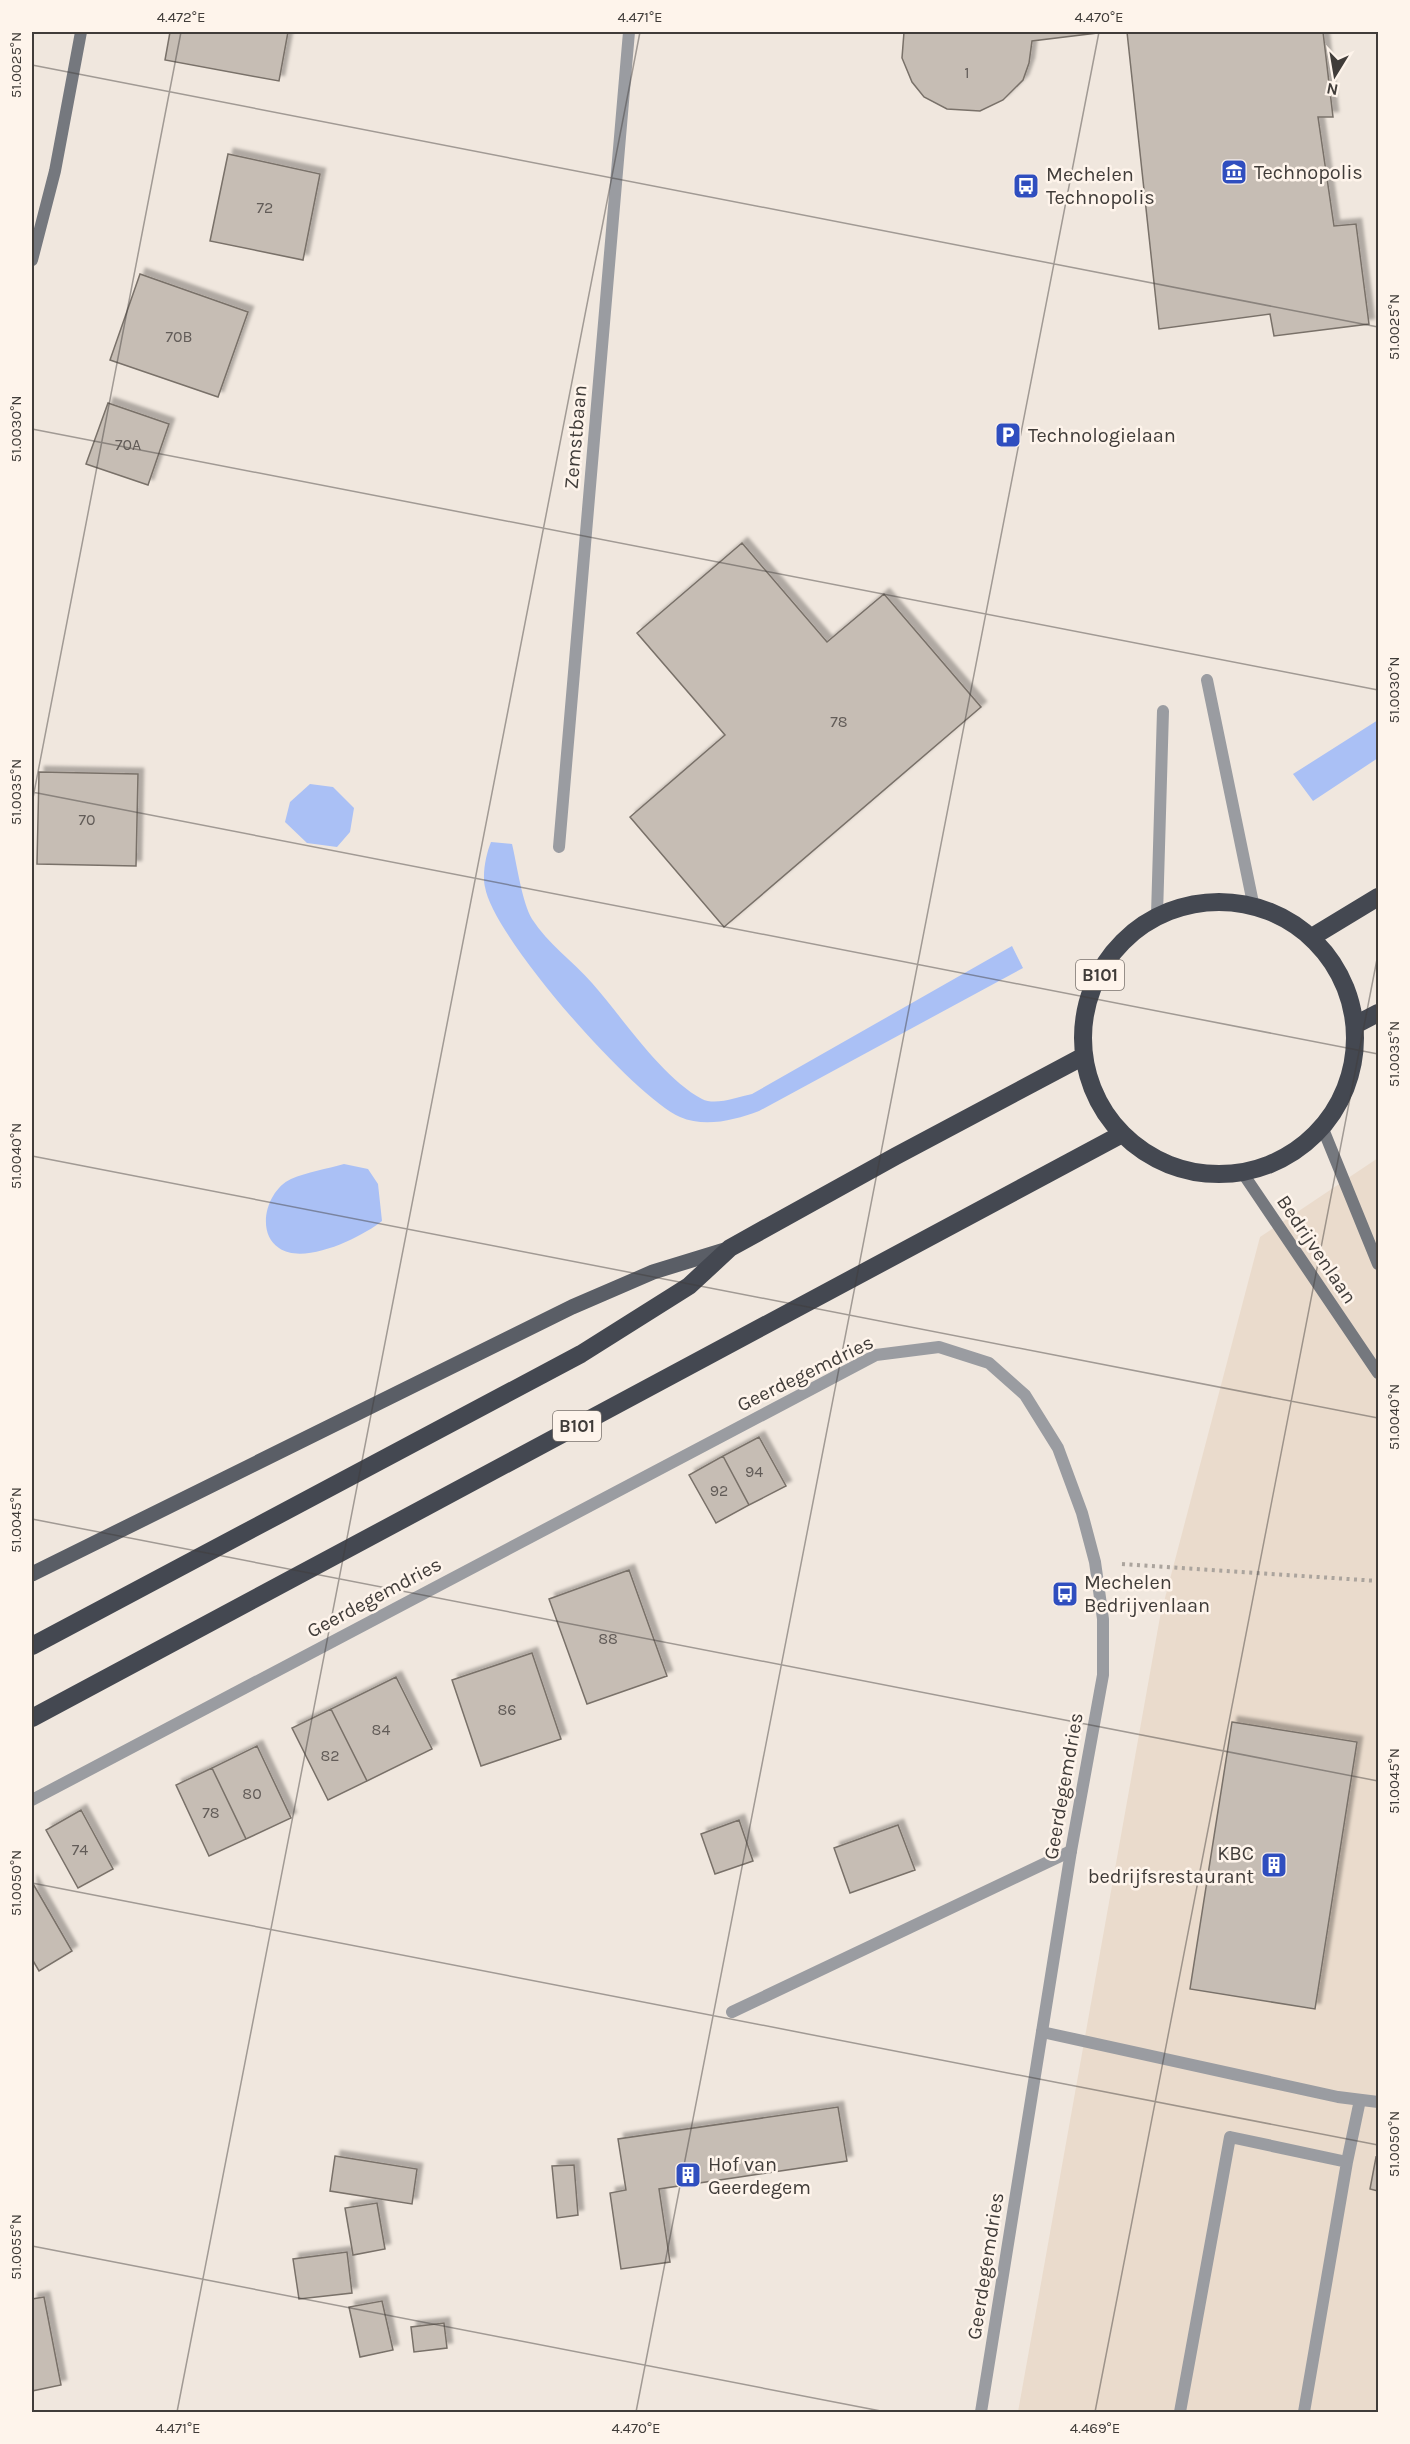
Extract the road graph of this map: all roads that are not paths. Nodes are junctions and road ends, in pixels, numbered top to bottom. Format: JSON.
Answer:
{"nodes":[{"id":1,"x":81,"y":32,"type":"edge"},
{"id":2,"x":629,"y":32,"type":"edge"},
{"id":3,"x":32,"y":260,"type":"edge"},
{"id":4,"x":1207,"y":680,"type":"dead end"},
{"id":5,"x":1163,"y":711,"type":"dead end"},
{"id":6,"x":559,"y":847,"type":"dead end"},
{"id":7,"x":1378,"y":897,"type":"edge"},
{"id":8,"x":1253,"y":903,"type":"junction"},
{"id":9,"x":1157,"y":915,"type":"junction"},
{"id":10,"x":1312,"y":937,"type":"junction"},
{"id":11,"x":1378,"y":1013,"type":"edge"},
{"id":12,"x":1355,"y":1025,"type":"junction"},
{"id":13,"x":1084,"y":1056,"type":"junction"},
{"id":14,"x":1323,"y":1129,"type":"junction"},
{"id":15,"x":1122,"y":1134,"type":"junction"},
{"id":16,"x":1244,"y":1175,"type":"junction"},
{"id":17,"x":730,"y":1248,"type":"junction"},
{"id":18,"x":1378,"y":1264,"type":"edge"},
{"id":19,"x":1378,"y":1373,"type":"edge"},
{"id":20,"x":32,"y":1574,"type":"edge"},
{"id":21,"x":32,"y":1646,"type":"edge"},
{"id":22,"x":32,"y":1718,"type":"edge"},
{"id":23,"x":32,"y":1800,"type":"edge"},
{"id":24,"x":1071,"y":1851,"type":"junction"},
{"id":25,"x":732,"y":2012,"type":"dead end"},
{"id":26,"x":1042,"y":2032,"type":"junction"},
{"id":27,"x":1360,"y":2100,"type":"junction"},
{"id":28,"x":1378,"y":2102,"type":"edge"},
{"id":29,"x":1347,"y":2162,"type":"junction"},
{"id":30,"x":981,"y":2412,"type":"edge"},
{"id":31,"x":1180,"y":2412,"type":"edge"},
{"id":32,"x":1304,"y":2412,"type":"edge"}],
"edges":[{"from":1,"to":3,"type":"main road"},
{"from":2,"to":6,"type":"street","name":"Zemstbaan"},
{"from":4,"to":8,"type":"street"},
{"from":5,"to":9,"type":"street"},
{"from":7,"to":10,"type":"highway"},
{"from":8,"to":9,"type":"highway","number":"B101"},
{"from":8,"to":10,"type":"highway","number":"B101"},
{"from":9,"to":13,"type":"highway","number":"B101"},
{"from":10,"to":12,"type":"highway","number":"B101"},
{"from":11,"to":12,"type":"highway"},
{"from":12,"to":14,"type":"highway","number":"B101"},
{"from":13,"to":15,"type":"highway","number":"B101"},
{"from":13,"to":17,"type":"highway"},
{"from":14,"to":16,"type":"highway","number":"B101"},
{"from":14,"to":18,"type":"main road"},
{"from":15,"to":16,"type":"highway","number":"B101"},
{"from":15,"to":22,"type":"highway","number":"B101"},
{"from":16,"to":19,"type":"main road","name":"Bedrijvenlaan"},
{"from":17,"to":20,"type":"main road"},
{"from":17,"to":21,"type":"highway"},
{"from":23,"to":24,"type":"street","name":"Geerdegemdries"},
{"from":24,"to":25,"type":"street"},
{"from":24,"to":26,"type":"street","name":"Geerdegemdries"},
{"from":26,"to":27,"type":"street"},
{"from":26,"to":30,"type":"street","name":"Geerdegemdries"},
{"from":27,"to":28,"type":"street"},
{"from":27,"to":29,"type":"street"},
{"from":29,"to":31,"type":"street"},
{"from":29,"to":32,"type":"street"}]}
